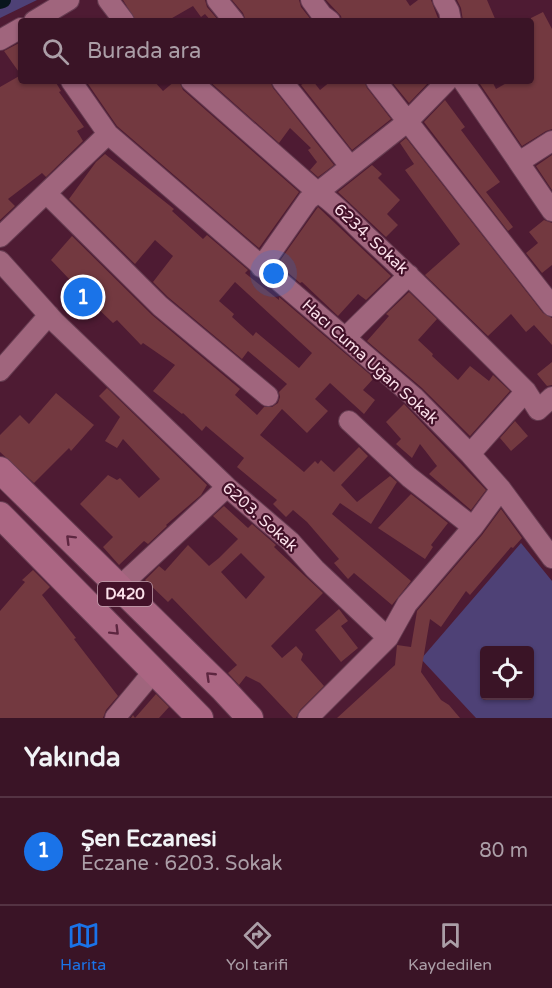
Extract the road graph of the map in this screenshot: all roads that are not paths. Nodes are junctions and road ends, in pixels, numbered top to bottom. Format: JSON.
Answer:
{"nodes":[{"id":1,"x":69,"y":0,"type":"edge"},
{"id":2,"x":108,"y":0,"type":"edge"},
{"id":3,"x":217,"y":0,"type":"edge"},
{"id":4,"x":311,"y":0,"type":"edge"},
{"id":5,"x":443,"y":0,"type":"edge"},
{"id":6,"x":39,"y":18,"type":"edge"},
{"id":7,"x":122,"y":18,"type":"edge"},
{"id":8,"x":232,"y":18,"type":"edge"},
{"id":9,"x":326,"y":18,"type":"edge"},
{"id":10,"x":450,"y":18,"type":"edge"},
{"id":11,"x":18,"y":30,"type":"edge"},
{"id":12,"x":0,"y":40,"type":"edge"},
{"id":13,"x":72,"y":84,"type":"edge"},
{"id":14,"x":194,"y":84,"type":"edge"},
{"id":15,"x":284,"y":84,"type":"edge"},
{"id":16,"x":378,"y":84,"type":"edge"},
{"id":17,"x":444,"y":84,"type":"edge"},
{"id":18,"x":465,"y":84,"type":"edge"},
{"id":19,"x":407,"y":122,"type":"junction"},
{"id":20,"x":108,"y":134,"type":"junction"},
{"id":21,"x":552,"y":141,"type":"edge"},
{"id":22,"x":519,"y":162,"type":"junction"},
{"id":23,"x":350,"y":166,"type":"junction"},
{"id":24,"x":316,"y":191,"type":"junction"},
{"id":25,"x":47,"y":194,"type":"junction"},
{"id":26,"x":552,"y":211,"type":"edge"},
{"id":27,"x":0,"y":237,"type":"edge"},
{"id":28,"x":0,"y":261,"type":"edge"},
{"id":29,"x":261,"y":267,"type":"junction"},
{"id":30,"x":409,"y":275,"type":"junction"},
{"id":31,"x":552,"y":306,"type":"edge"},
{"id":32,"x":49,"y":315,"type":"junction"},
{"id":33,"x":346,"y":337,"type":"junction"},
{"id":34,"x":0,"y":371,"type":"edge"},
{"id":35,"x":526,"y":391,"type":"junction"},
{"id":36,"x":268,"y":396,"type":"dead end"},
{"id":37,"x":545,"y":403,"type":"edge"},
{"id":38,"x":349,"y":421,"type":"dead end"},
{"id":39,"x":470,"y":454,"type":"junction"},
{"id":40,"x":0,"y":470,"type":"edge"},
{"id":41,"x":227,"y":487,"type":"junction"},
{"id":42,"x":501,"y":489,"type":"junction"},
{"id":43,"x":0,"y":515,"type":"edge"},
{"id":44,"x":473,"y":527,"type":"junction"},
{"id":45,"x":552,"y":558,"type":"edge"},
{"id":46,"x":119,"y":587,"type":"junction"},
{"id":47,"x":388,"y":639,"type":"junction"},
{"id":48,"x":154,"y":671,"type":"junction"},
{"id":49,"x":115,"y":718,"type":"edge"},
{"id":50,"x":200,"y":718,"type":"edge"},
{"id":51,"x":250,"y":718,"type":"edge"},
{"id":52,"x":308,"y":718,"type":"edge"}],
"edges":[{"from":1,"to":6,"type":"street"},
{"from":2,"to":7,"type":"street"},
{"from":3,"to":8,"type":"street"},
{"from":4,"to":9,"type":"street"},
{"from":5,"to":10,"type":"street"},
{"from":11,"to":12,"type":"street"},
{"from":13,"to":20,"type":"street","name":"Hacı Cuma Uğan Sokak"},
{"from":14,"to":24,"type":"street","name":"6234. Sokak"},
{"from":15,"to":23,"type":"street"},
{"from":16,"to":19,"type":"street"},
{"from":17,"to":19,"type":"street"},
{"from":18,"to":22,"type":"street"},
{"from":19,"to":23,"type":"street"},
{"from":19,"to":31,"type":"street"},
{"from":20,"to":25,"type":"street"},
{"from":20,"to":29,"type":"street","name":"Hacı Cuma Uğan Sokak"},
{"from":21,"to":22,"type":"street"},
{"from":22,"to":26,"type":"street"},
{"from":23,"to":24,"type":"street"},
{"from":24,"to":29,"type":"street"},
{"from":24,"to":30,"type":"street","name":"6234. Sokak"},
{"from":25,"to":27,"type":"street"},
{"from":25,"to":36,"type":"street"},
{"from":28,"to":32,"type":"street","name":"6203. Sokak"},
{"from":29,"to":33,"type":"street","name":"Hacı Cuma Uğan Sokak"},
{"from":30,"to":33,"type":"street"},
{"from":30,"to":35,"type":"street","name":"6234. Sokak"},
{"from":32,"to":34,"type":"street"},
{"from":32,"to":41,"type":"street","name":"6203. Sokak"},
{"from":33,"to":39,"type":"street","name":"Hacı Cuma Uğan Sokak"},
{"from":35,"to":37,"type":"street","name":"6234. Sokak"},
{"from":35,"to":39,"type":"street"},
{"from":38,"to":44,"type":"street"},
{"from":39,"to":42,"type":"street","name":"Hacı Cuma Uğan Sokak"},
{"from":46,"to":40,"type":"main road","number":"D420","one_way":true},
{"from":41,"to":46,"type":"street"},
{"from":41,"to":47,"type":"street","name":"6203. Sokak"},
{"from":42,"to":44,"type":"street"},
{"from":42,"to":45,"type":"street","name":"Hacı Cuma Uğan Sokak"},
{"from":43,"to":48,"type":"main road","number":"D420","one_way":true},
{"from":44,"to":47,"type":"street"},
{"from":51,"to":46,"type":"main road","number":"D420","one_way":true},
{"from":47,"to":52,"type":"street"},
{"from":48,"to":49,"type":"street"},
{"from":48,"to":50,"type":"main road","number":"D420"}]}
